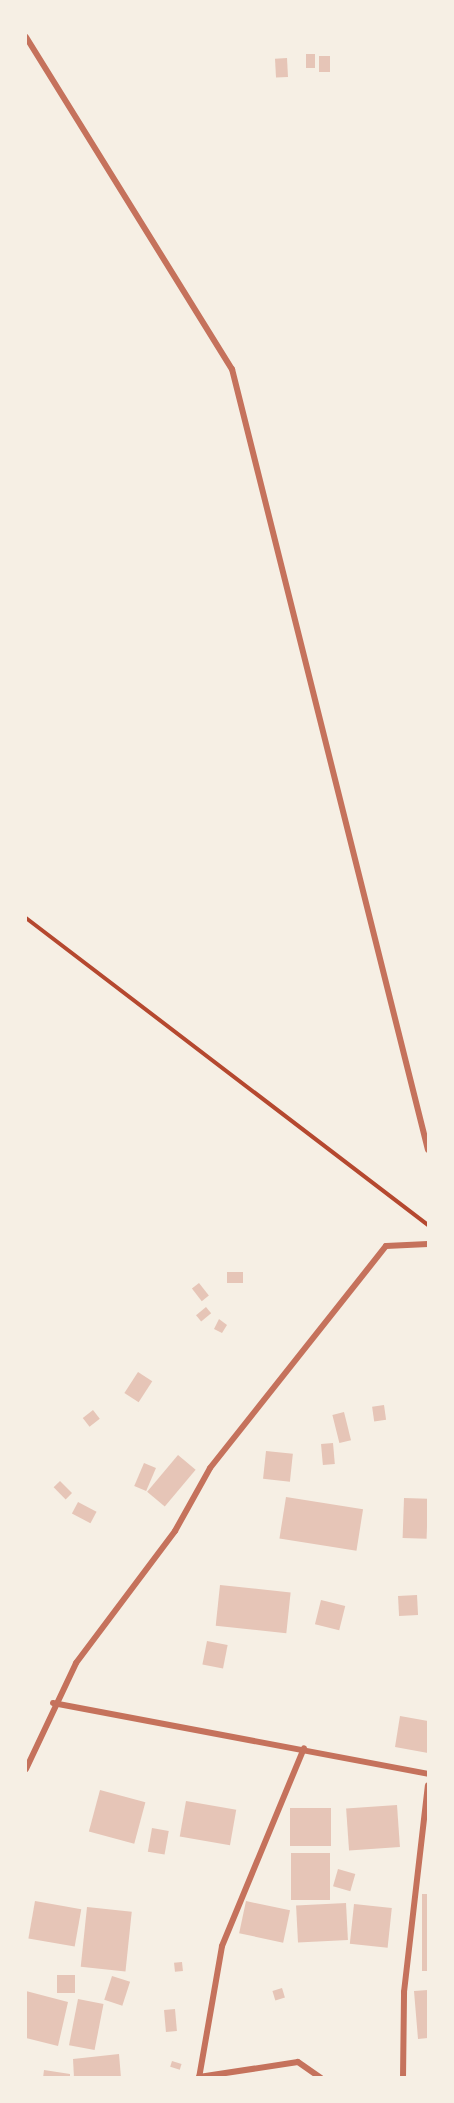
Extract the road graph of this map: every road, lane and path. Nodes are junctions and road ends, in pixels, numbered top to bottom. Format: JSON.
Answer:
{"nodes":[{"id":1,"x":26,"y":37,"type":"edge"},
{"id":2,"x":26,"y":918,"type":"edge"},
{"id":3,"x":429,"y":1150,"type":"edge"},
{"id":4,"x":429,"y":1225,"type":"edge"},
{"id":5,"x":429,"y":1244,"type":"edge"},
{"id":6,"x":53,"y":1703,"type":"junction"},
{"id":7,"x":304,"y":1748,"type":"junction"},
{"id":8,"x":26,"y":1769,"type":"edge"},
{"id":9,"x":429,"y":1774,"type":"edge"},
{"id":10,"x":429,"y":1785,"type":"edge"},
{"id":11,"x":199,"y":2077,"type":"edge"},
{"id":12,"x":321,"y":2078,"type":"edge"},
{"id":13,"x":403,"y":2078,"type":"edge"}],
"edges":[{"from":1,"to":3,"type":"street"},
{"from":2,"to":4,"type":"path"},
{"from":5,"to":6,"type":"street"},
{"from":6,"to":7,"type":"street"},
{"from":6,"to":8,"type":"street"},
{"from":7,"to":9,"type":"street"},
{"from":7,"to":11,"type":"street"},
{"from":10,"to":13,"type":"street"},
{"from":11,"to":12,"type":"street"}]}
